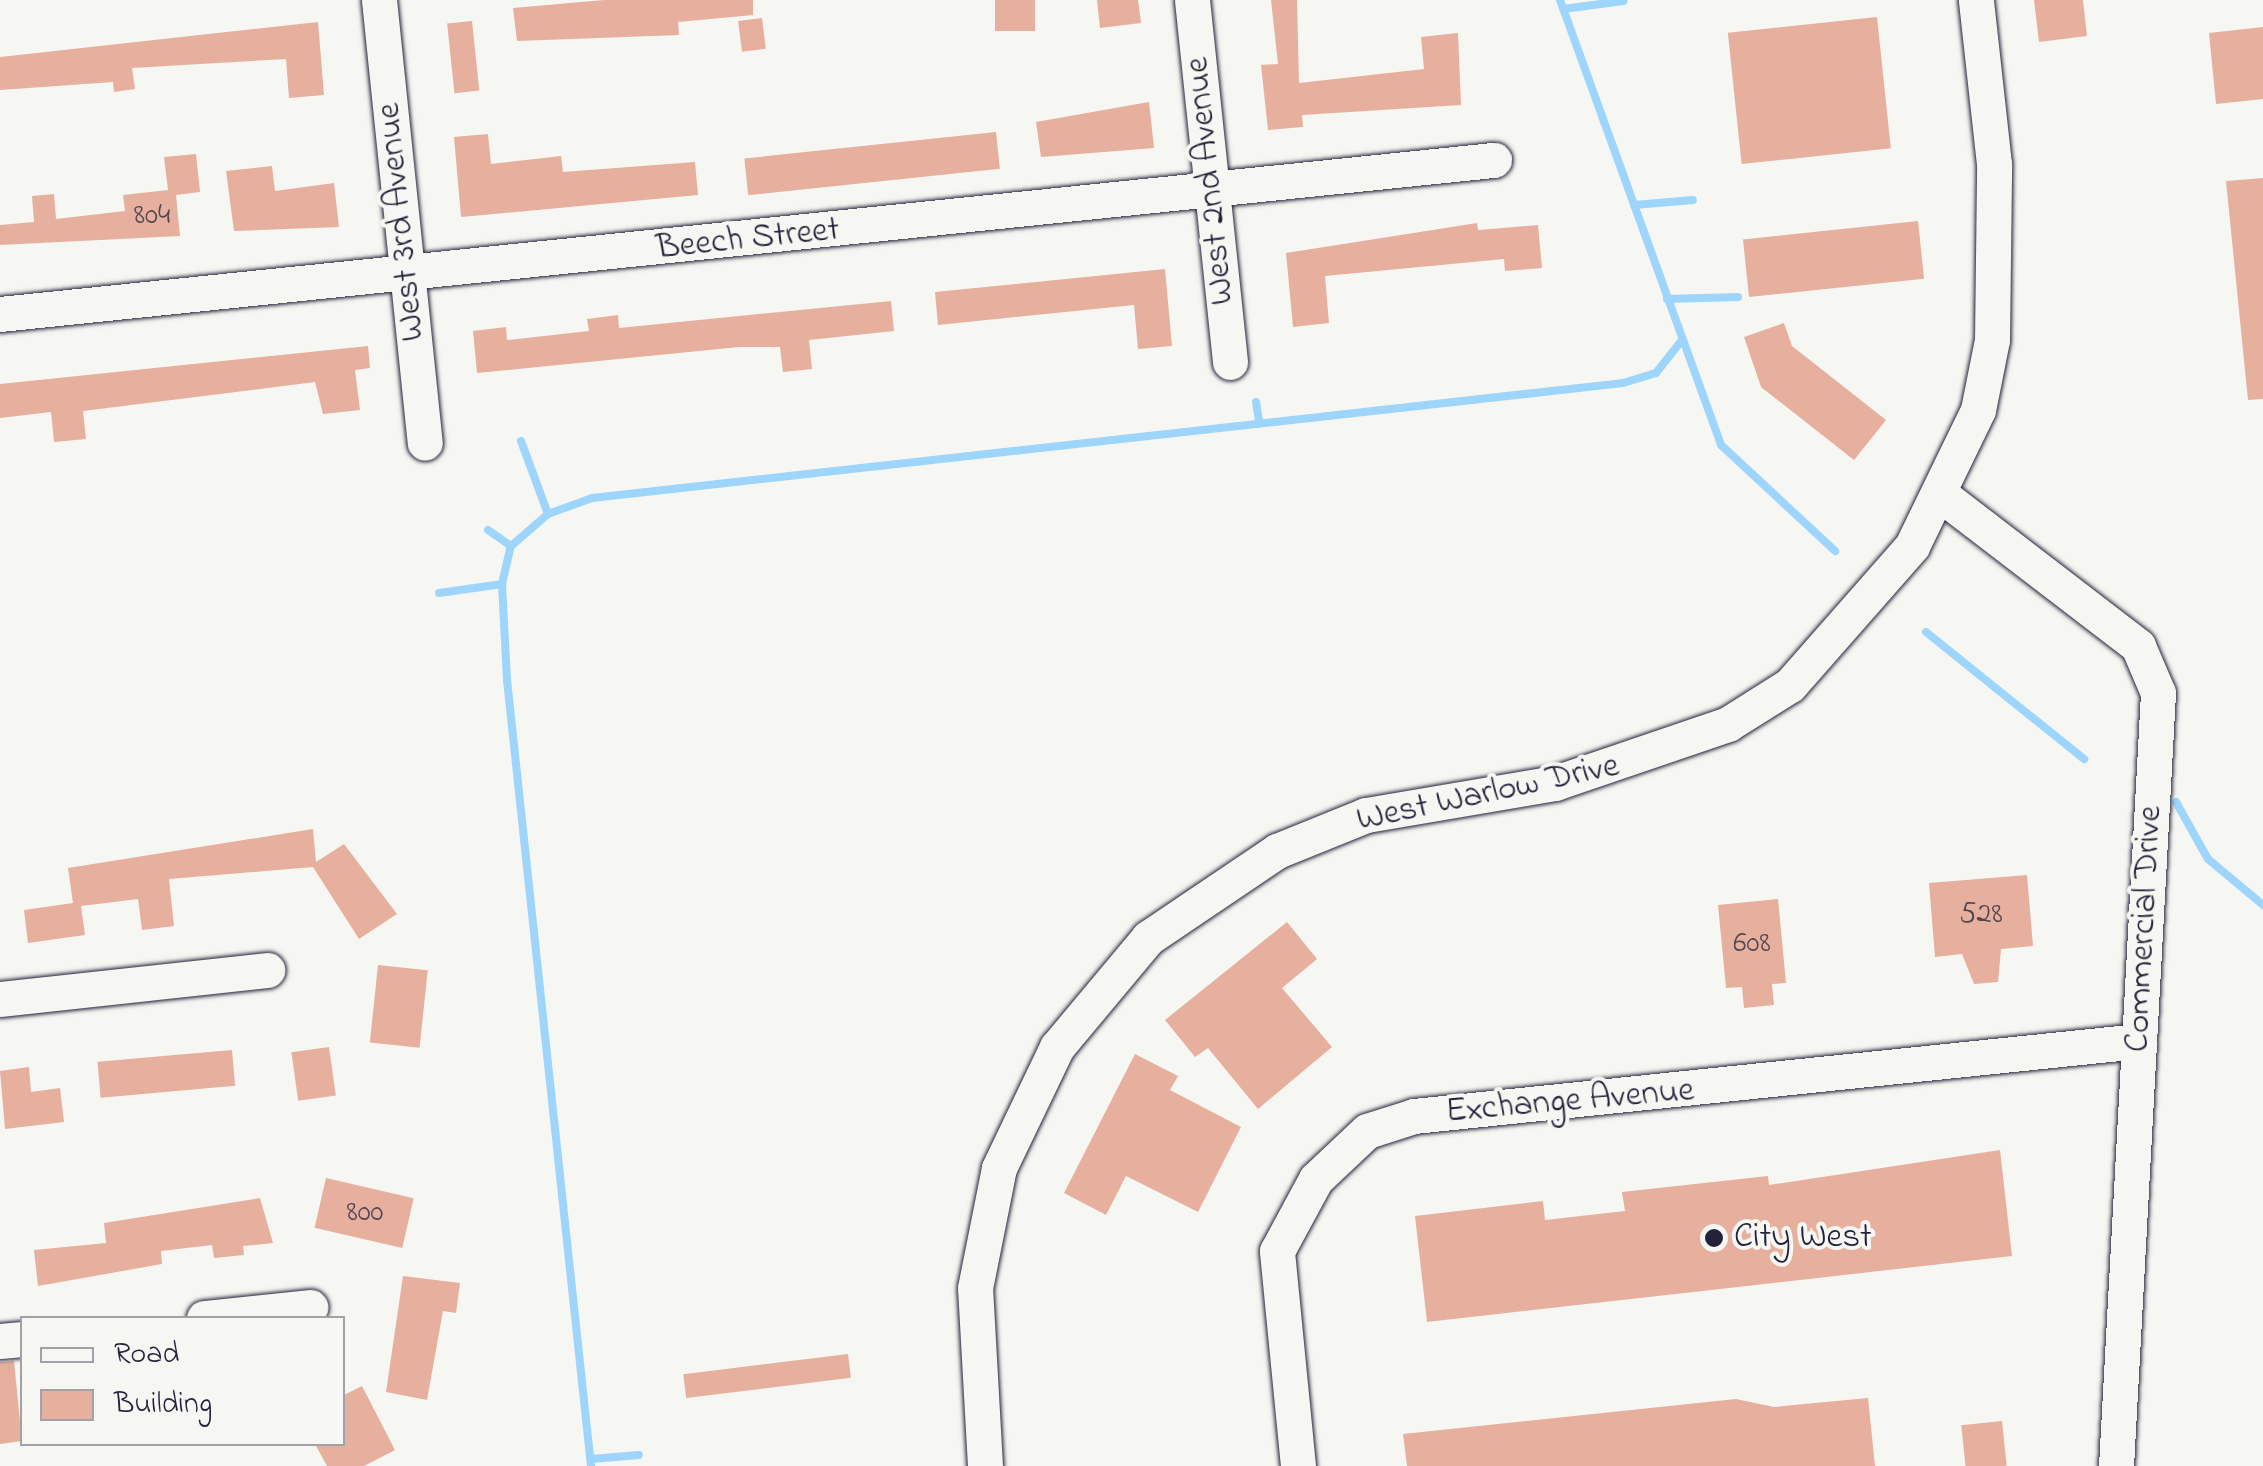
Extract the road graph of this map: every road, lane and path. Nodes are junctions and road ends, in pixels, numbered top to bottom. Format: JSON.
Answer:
{"nodes":[{"id":1,"x":379,"y":0,"type":"edge"},
{"id":2,"x":1192,"y":0,"type":"edge"},
{"id":3,"x":1976,"y":0,"type":"edge"},
{"id":4,"x":1494,"y":160,"type":"dead end"},
{"id":5,"x":1213,"y":194,"type":"junction"},
{"id":6,"x":407,"y":274,"type":"junction"},
{"id":7,"x":0,"y":314,"type":"edge"},
{"id":8,"x":1230,"y":362,"type":"dead end"},
{"id":9,"x":425,"y":443,"type":"dead end"},
{"id":10,"x":1940,"y":494,"type":"junction"},
{"id":11,"x":267,"y":970,"type":"dead end"},
{"id":12,"x":0,"y":999,"type":"edge"},
{"id":13,"x":2140,"y":1041,"type":"junction"},
{"id":14,"x":310,"y":1307,"type":"dead end"},
{"id":15,"x":223,"y":1316,"type":"edge"},
{"id":16,"x":985,"y":1466,"type":"edge"},
{"id":17,"x":1298,"y":1466,"type":"edge"},
{"id":18,"x":2116,"y":1466,"type":"edge"}],
"edges":[{"from":1,"to":6,"type":"street","name":"West 3rd Avenue"},
{"from":2,"to":5,"type":"street","name":"West 2nd Avenue"},
{"from":3,"to":10,"type":"street","name":"West Warlow Drive"},
{"from":4,"to":5,"type":"street","name":"Beech Street"},
{"from":5,"to":6,"type":"street","name":"Beech Street"},
{"from":5,"to":8,"type":"street","name":"West 2nd Avenue"},
{"from":6,"to":7,"type":"street","name":"Beech Street"},
{"from":6,"to":9,"type":"street","name":"West 3rd Avenue"},
{"from":10,"to":13,"type":"street","name":"Commercial Drive"},
{"from":10,"to":16,"type":"street","name":"West Warlow Drive"},
{"from":11,"to":12,"type":"street"},
{"from":13,"to":17,"type":"street","name":"Exchange Avenue"},
{"from":13,"to":18,"type":"street","name":"Commercial Drive"},
{"from":14,"to":15,"type":"street"}]}
